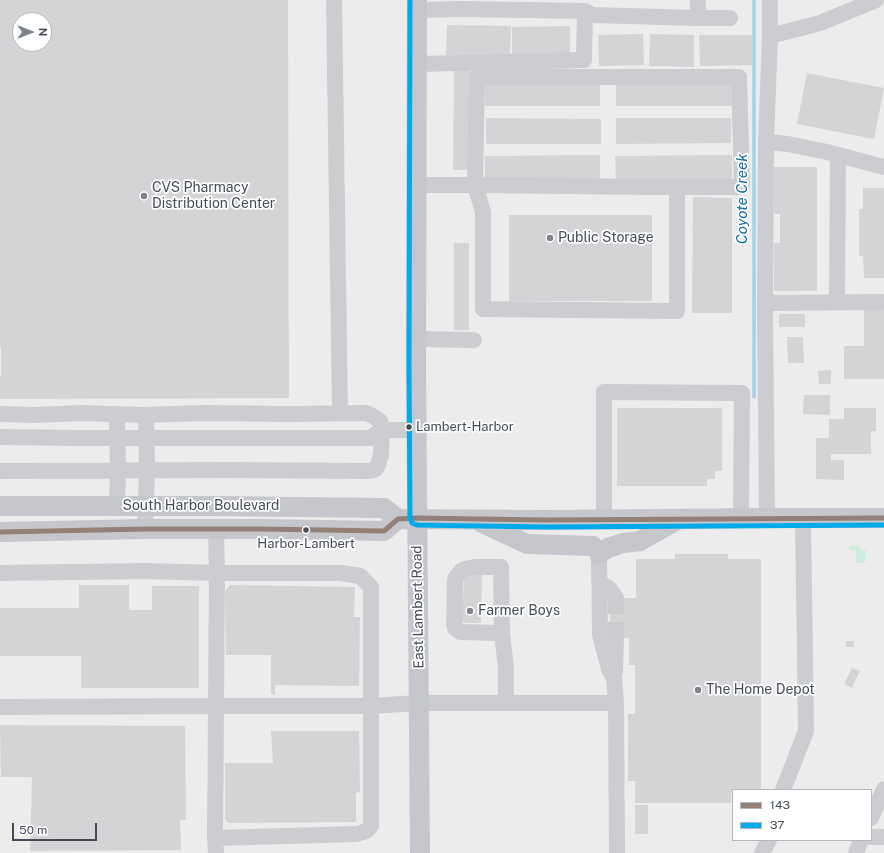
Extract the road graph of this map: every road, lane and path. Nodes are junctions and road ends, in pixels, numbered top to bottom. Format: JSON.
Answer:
{"nodes":[{"id":1,"x":334,"y":0,"type":"edge"},
{"id":2,"x":698,"y":0,"type":"edge"},
{"id":3,"x":770,"y":0,"type":"edge"},
{"id":4,"x":876,"y":0,"type":"edge"},
{"id":5,"x":880,"y":0,"type":"edge"},
{"id":6,"x":417,"y":5,"type":"edge"},
{"id":7,"x":460,"y":5,"type":"edge"},
{"id":8,"x":884,"y":6,"type":"edge"},
{"id":9,"x":590,"y":9,"type":"edge"},
{"id":10,"x":698,"y":18,"type":"junction"},
{"id":11,"x":730,"y":18,"type":"dead end"},
{"id":12,"x":770,"y":36,"type":"junction"},
{"id":13,"x":417,"y":64,"type":"junction"},
{"id":14,"x":766,"y":142,"type":"junction"},
{"id":15,"x":838,"y":156,"type":"junction"},
{"id":16,"x":884,"y":167,"type":"edge"},
{"id":17,"x":416,"y":184,"type":"junction"},
{"id":18,"x":475,"y":185,"type":"junction"},
{"id":19,"x":677,"y":187,"type":"junction"},
{"id":20,"x":837,"y":302,"type":"junction"},
{"id":21,"x":884,"y":302,"type":"edge"},
{"id":22,"x":765,"y":303,"type":"junction"},
{"id":23,"x":416,"y":339,"type":"junction"},
{"id":24,"x":474,"y":340,"type":"dead end"},
{"id":25,"x":340,"y":413,"type":"junction"},
{"id":26,"x":0,"y":414,"type":"edge"},
{"id":27,"x":117,"y":414,"type":"junction"},
{"id":28,"x":146,"y":415,"type":"junction"},
{"id":29,"x":382,"y":430,"type":"junction"},
{"id":30,"x":416,"y":430,"type":"junction"},
{"id":31,"x":0,"y":437,"type":"edge"},
{"id":32,"x":117,"y":438,"type":"junction"},
{"id":33,"x":146,"y":438,"type":"junction"},
{"id":34,"x":0,"y":471,"type":"edge"},
{"id":35,"x":118,"y":471,"type":"junction"},
{"id":36,"x":147,"y":471,"type":"junction"},
{"id":37,"x":0,"y":506,"type":"edge"},
{"id":38,"x":117,"y":506,"type":"junction"},
{"id":39,"x":145,"y":506,"type":"junction"},
{"id":40,"x":741,"y":518,"type":"junction"},
{"id":41,"x":767,"y":518,"type":"junction"},
{"id":42,"x":802,"y":518,"type":"junction"},
{"id":43,"x":884,"y":518,"type":"edge"},
{"id":44,"x":408,"y":519,"type":"junction"},
{"id":45,"x":475,"y":519,"type":"junction"},
{"id":46,"x":604,"y":519,"type":"junction"},
{"id":47,"x":680,"y":519,"type":"junction"},
{"id":48,"x":145,"y":529,"type":"junction"},
{"id":49,"x":216,"y":529,"type":"junction"},
{"id":50,"x":0,"y":532,"type":"edge"},
{"id":51,"x":596,"y":550,"type":"junction"},
{"id":52,"x":0,"y":573,"type":"edge"},
{"id":53,"x":217,"y":573,"type":"junction"},
{"id":54,"x":600,"y":583,"type":"junction"},
{"id":55,"x":616,"y":598,"type":"dead end"},
{"id":56,"x":502,"y":633,"type":"junction"},
{"id":57,"x":616,"y":638,"type":"tunnel mouth"},
{"id":58,"x":614,"y":678,"type":"junction"},
{"id":59,"x":506,"y":702,"type":"junction"},
{"id":60,"x":418,"y":703,"type":"junction"},
{"id":61,"x":616,"y":703,"type":"junction"},
{"id":62,"x":216,"y":706,"type":"junction"},
{"id":63,"x":372,"y":706,"type":"junction"},
{"id":64,"x":0,"y":707,"type":"edge"},
{"id":65,"x":783,"y":789,"type":"edge"},
{"id":66,"x":884,"y":789,"type":"edge"},
{"id":67,"x":872,"y":816,"type":"edge"},
{"id":68,"x":884,"y":837,"type":"edge"},
{"id":69,"x":872,"y":838,"type":"edge"},
{"id":70,"x":768,"y":841,"type":"edge"},
{"id":71,"x":862,"y":841,"type":"edge"},
{"id":72,"x":216,"y":845,"type":"edge"},
{"id":73,"x":420,"y":853,"type":"edge"},
{"id":74,"x":617,"y":853,"type":"edge"},
{"id":75,"x":762,"y":853,"type":"edge"},
{"id":76,"x":856,"y":853,"type":"edge"}],
"edges":[{"from":1,"to":25,"type":"street"},
{"from":2,"to":10,"type":"street"},
{"from":3,"to":12,"type":"street"},
{"from":4,"to":12,"type":"street"},
{"from":5,"to":8,"type":"street"},
{"from":6,"to":7,"type":"street"},
{"from":6,"to":13,"type":"main road","name":"East Lambert Road"},
{"from":7,"to":9,"type":"street"},
{"from":9,"to":10,"type":"street"},
{"from":9,"to":13,"type":"street"},
{"from":10,"to":11,"type":"street"},
{"from":12,"to":14,"type":"street"},
{"from":13,"to":17,"type":"main road","name":"East Lambert Road"},
{"from":14,"to":15,"type":"street"},
{"from":14,"to":22,"type":"street"},
{"from":15,"to":16,"type":"street"},
{"from":15,"to":20,"type":"street"},
{"from":17,"to":18,"type":"street"},
{"from":17,"to":23,"type":"main road","name":"East Lambert Road"},
{"from":18,"to":19,"type":"street"},
{"from":18,"to":19,"type":"street"},
{"from":18,"to":19,"type":"street"},
{"from":20,"to":21,"type":"street"},
{"from":20,"to":22,"type":"street"},
{"from":22,"to":41,"type":"street"},
{"from":23,"to":24,"type":"street"},
{"from":23,"to":30,"type":"main road","name":"East Lambert Road"},
{"from":25,"to":28,"type":"street"},
{"from":25,"to":29,"type":"street"},
{"from":26,"to":27,"type":"street"},
{"from":27,"to":28,"type":"street"},
{"from":27,"to":32,"type":"street"},
{"from":28,"to":33,"type":"street"},
{"from":29,"to":30,"type":"street"},
{"from":29,"to":33,"type":"street"},
{"from":29,"to":36,"type":"street"},
{"from":30,"to":44,"type":"main road","name":"East Lambert Road"},
{"from":31,"to":32,"type":"street"},
{"from":32,"to":33,"type":"street"},
{"from":32,"to":35,"type":"street"},
{"from":33,"to":36,"type":"street"},
{"from":34,"to":35,"type":"street"},
{"from":35,"to":36,"type":"street"},
{"from":35,"to":38,"type":"street"},
{"from":36,"to":39,"type":"street"},
{"from":37,"to":38,"type":"main road","name":"South Harbor Boulevard"},
{"from":38,"to":39,"type":"main road","name":"South Harbor Boulevard"},
{"from":39,"to":44,"type":"main road","name":"South Harbor Boulevard"},
{"from":39,"to":48,"type":"street"},
{"from":40,"to":41,"type":"main road"},
{"from":40,"to":46,"type":"street"},
{"from":40,"to":47,"type":"main road"},
{"from":41,"to":42,"type":"main road"},
{"from":42,"to":43,"type":"main road"},
{"from":42,"to":65,"type":"street"},
{"from":44,"to":45,"type":"main road"},
{"from":44,"to":49,"type":"main road","name":"South Harbor Boulevard"},
{"from":44,"to":60,"type":"main road","name":"East Lambert Road"},
{"from":45,"to":46,"type":"main road"},
{"from":45,"to":51,"type":"main road"},
{"from":46,"to":47,"type":"main road"},
{"from":47,"to":51,"type":"main road"},
{"from":48,"to":49,"type":"main road","name":"South Harbor Boulevard"},
{"from":48,"to":50,"type":"main road","name":"South Harbor Boulevard"},
{"from":49,"to":53,"type":"street"},
{"from":51,"to":54,"type":"street"},
{"from":52,"to":53,"type":"street"},
{"from":53,"to":62,"type":"street"},
{"from":53,"to":63,"type":"street"},
{"from":54,"to":55,"type":"street"},
{"from":54,"to":58,"type":"street"},
{"from":56,"to":56,"type":"street"},
{"from":56,"to":59,"type":"street"},
{"from":57,"to":58,"type":"street"},
{"from":58,"to":61,"type":"street"},
{"from":59,"to":60,"type":"street"},
{"from":59,"to":61,"type":"street"},
{"from":60,"to":63,"type":"street"},
{"from":60,"to":73,"type":"main road","name":"East Lambert Road"},
{"from":61,"to":74,"type":"street"},
{"from":62,"to":63,"type":"street"},
{"from":62,"to":64,"type":"street"},
{"from":62,"to":72,"type":"street"},
{"from":63,"to":72,"type":"street"},
{"from":66,"to":67,"type":"street"},
{"from":68,"to":69,"type":"street"},
{"from":70,"to":75,"type":"street"},
{"from":71,"to":76,"type":"street"}]}
